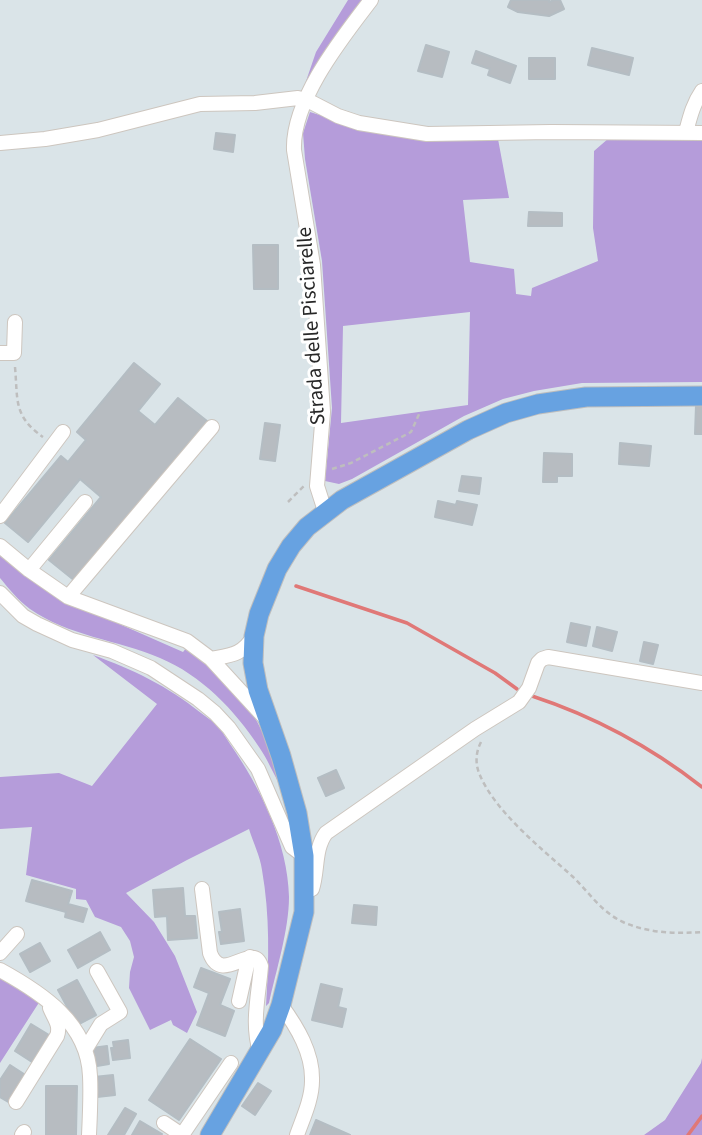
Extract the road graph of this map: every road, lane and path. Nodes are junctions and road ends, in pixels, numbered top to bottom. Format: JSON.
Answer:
{"nodes":[{"id":1,"x":371,"y":0,"type":"edge"},
{"id":2,"x":702,"y":91,"type":"edge"},
{"id":3,"x":307,"y":100,"type":"junction"},
{"id":4,"x":687,"y":132,"type":"junction"},
{"id":5,"x":702,"y":133,"type":"edge"},
{"id":6,"x":0,"y":143,"type":"edge"},
{"id":7,"x":15,"y":322,"type":"dead end"},
{"id":8,"x":7,"y":353,"type":"edge"},
{"id":9,"x":702,"y":396,"type":"edge"},
{"id":10,"x":420,"y":412,"type":"dead end"},
{"id":11,"x":212,"y":427,"type":"dead end"},
{"id":12,"x":63,"y":432,"type":"dead end"},
{"id":13,"x":53,"y":445,"type":"junction"},
{"id":14,"x":317,"y":472,"type":"junction"},
{"id":15,"x":85,"y":502,"type":"dead end"},
{"id":16,"x":288,"y":502,"type":"dead end"},
{"id":17,"x":325,"y":511,"type":"junction"},
{"id":18,"x":0,"y":516,"type":"edge"},
{"id":19,"x":0,"y":546,"type":"edge"},
{"id":20,"x":29,"y":570,"type":"junction"},
{"id":21,"x":0,"y":593,"type":"edge"},
{"id":22,"x":68,"y":597,"type":"junction"},
{"id":23,"x":254,"y":636,"type":"junction"},
{"id":24,"x":232,"y":655,"type":"junction"},
{"id":25,"x":211,"y":659,"type":"junction"},
{"id":26,"x":254,"y":669,"type":"junction"},
{"id":27,"x":223,"y":673,"type":"junction"},
{"id":28,"x":702,"y":683,"type":"edge"},
{"id":29,"x":270,"y":723,"type":"junction"},
{"id":30,"x":486,"y":723,"type":"junction"},
{"id":31,"x":304,"y":856,"type":"junction"},
{"id":32,"x":202,"y":889,"type":"dead end"},
{"id":33,"x":303,"y":892,"type":"junction"},
{"id":34,"x":702,"y":932,"type":"edge"},
{"id":35,"x":17,"y":934,"type":"dead end"},
{"id":36,"x":0,"y":953,"type":"edge"},
{"id":37,"x":250,"y":957,"type":"junction"},
{"id":38,"x":0,"y":970,"type":"edge"},
{"id":39,"x":97,"y":971,"type":"dead end"},
{"id":40,"x":239,"y":1001,"type":"dead end"},
{"id":41,"x":52,"y":1002,"type":"junction"},
{"id":42,"x":281,"y":1005,"type":"junction"},
{"id":43,"x":85,"y":1050,"type":"junction"},
{"id":44,"x":260,"y":1051,"type":"junction"},
{"id":45,"x":230,"y":1063,"type":"dead end"},
{"id":46,"x":16,"y":1102,"type":"dead end"},
{"id":47,"x":164,"y":1124,"type":"dead end"},
{"id":48,"x":89,"y":1135,"type":"edge"},
{"id":49,"x":182,"y":1135,"type":"edge"},
{"id":50,"x":210,"y":1135,"type":"edge"},
{"id":51,"x":297,"y":1135,"type":"edge"}],
"edges":[{"from":1,"to":3,"type":"street","name":"Strada delle Pisciarelle"},
{"from":2,"to":4,"type":"street"},
{"from":3,"to":4,"type":"street"},
{"from":3,"to":6,"type":"street"},
{"from":3,"to":14,"type":"street","name":"Strada delle Pisciarelle"},
{"from":4,"to":5,"type":"street"},
{"from":7,"to":8,"type":"street"},
{"from":8,"to":13,"type":"path"},
{"from":9,"to":17,"type":"main road"},
{"from":10,"to":14,"type":"path"},
{"from":11,"to":22,"type":"street"},
{"from":12,"to":13,"type":"street"},
{"from":13,"to":18,"type":"street"},
{"from":14,"to":16,"type":"path"},
{"from":14,"to":17,"type":"street","name":"Strada delle Pisciarelle"},
{"from":15,"to":20,"type":"street"},
{"from":17,"to":23,"type":"main road"},
{"from":19,"to":20,"type":"street"},
{"from":20,"to":22,"type":"street"},
{"from":21,"to":31,"type":"street"},
{"from":22,"to":25,"type":"street"},
{"from":23,"to":24,"type":"street"},
{"from":23,"to":26,"type":"main road"},
{"from":24,"to":25,"type":"street"},
{"from":24,"to":26,"type":"street"},
{"from":25,"to":27,"type":"street"},
{"from":26,"to":27,"type":"street"},
{"from":26,"to":29,"type":"main road"},
{"from":27,"to":29,"type":"street"},
{"from":28,"to":30,"type":"street"},
{"from":29,"to":31,"type":"main road"},
{"from":30,"to":33,"type":"street"},
{"from":30,"to":34,"type":"path"},
{"from":31,"to":33,"type":"main road"},
{"from":32,"to":37,"type":"street"},
{"from":33,"to":42,"type":"main road"},
{"from":35,"to":36,"type":"street"},
{"from":37,"to":40,"type":"street"},
{"from":37,"to":44,"type":"street"},
{"from":38,"to":41,"type":"street"},
{"from":39,"to":43,"type":"street"},
{"from":41,"to":43,"type":"street"},
{"from":41,"to":46,"type":"street"},
{"from":42,"to":44,"type":"main road"},
{"from":42,"to":51,"type":"street"},
{"from":43,"to":48,"type":"street"},
{"from":44,"to":50,"type":"main road"},
{"from":45,"to":49,"type":"street"},
{"from":47,"to":49,"type":"street"}]}
